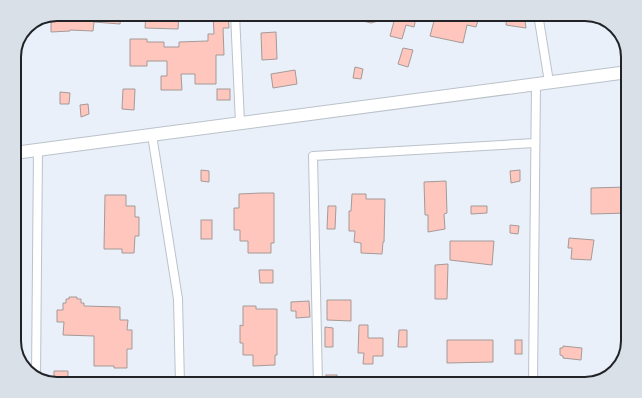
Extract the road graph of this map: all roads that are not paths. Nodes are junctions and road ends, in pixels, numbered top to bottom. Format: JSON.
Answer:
{"nodes":[{"id":1,"x":235,"y":21,"type":"edge"},
{"id":2,"x":539,"y":21,"type":"edge"},
{"id":3,"x":621,"y":73,"type":"edge"},
{"id":4,"x":549,"y":82,"type":"junction"},
{"id":5,"x":536,"y":84,"type":"junction"},
{"id":6,"x":240,"y":123,"type":"junction"},
{"id":7,"x":152,"y":135,"type":"junction"},
{"id":8,"x":535,"y":143,"type":"junction"},
{"id":9,"x":38,"y":150,"type":"junction"},
{"id":10,"x":21,"y":152,"type":"edge"},
{"id":11,"x":36,"y":371,"type":"edge"},
{"id":12,"x":180,"y":377,"type":"edge"},
{"id":13,"x":318,"y":377,"type":"edge"},
{"id":14,"x":533,"y":377,"type":"edge"}],
"edges":[{"from":1,"to":6,"type":"street"},
{"from":2,"to":4,"type":"street"},
{"from":3,"to":4,"type":"main road"},
{"from":4,"to":5,"type":"main road"},
{"from":5,"to":6,"type":"main road"},
{"from":5,"to":8,"type":"street"},
{"from":6,"to":7,"type":"main road"},
{"from":7,"to":9,"type":"main road"},
{"from":7,"to":12,"type":"street"},
{"from":8,"to":13,"type":"street"},
{"from":8,"to":14,"type":"street"},
{"from":9,"to":10,"type":"main road"},
{"from":9,"to":11,"type":"street"}]}
